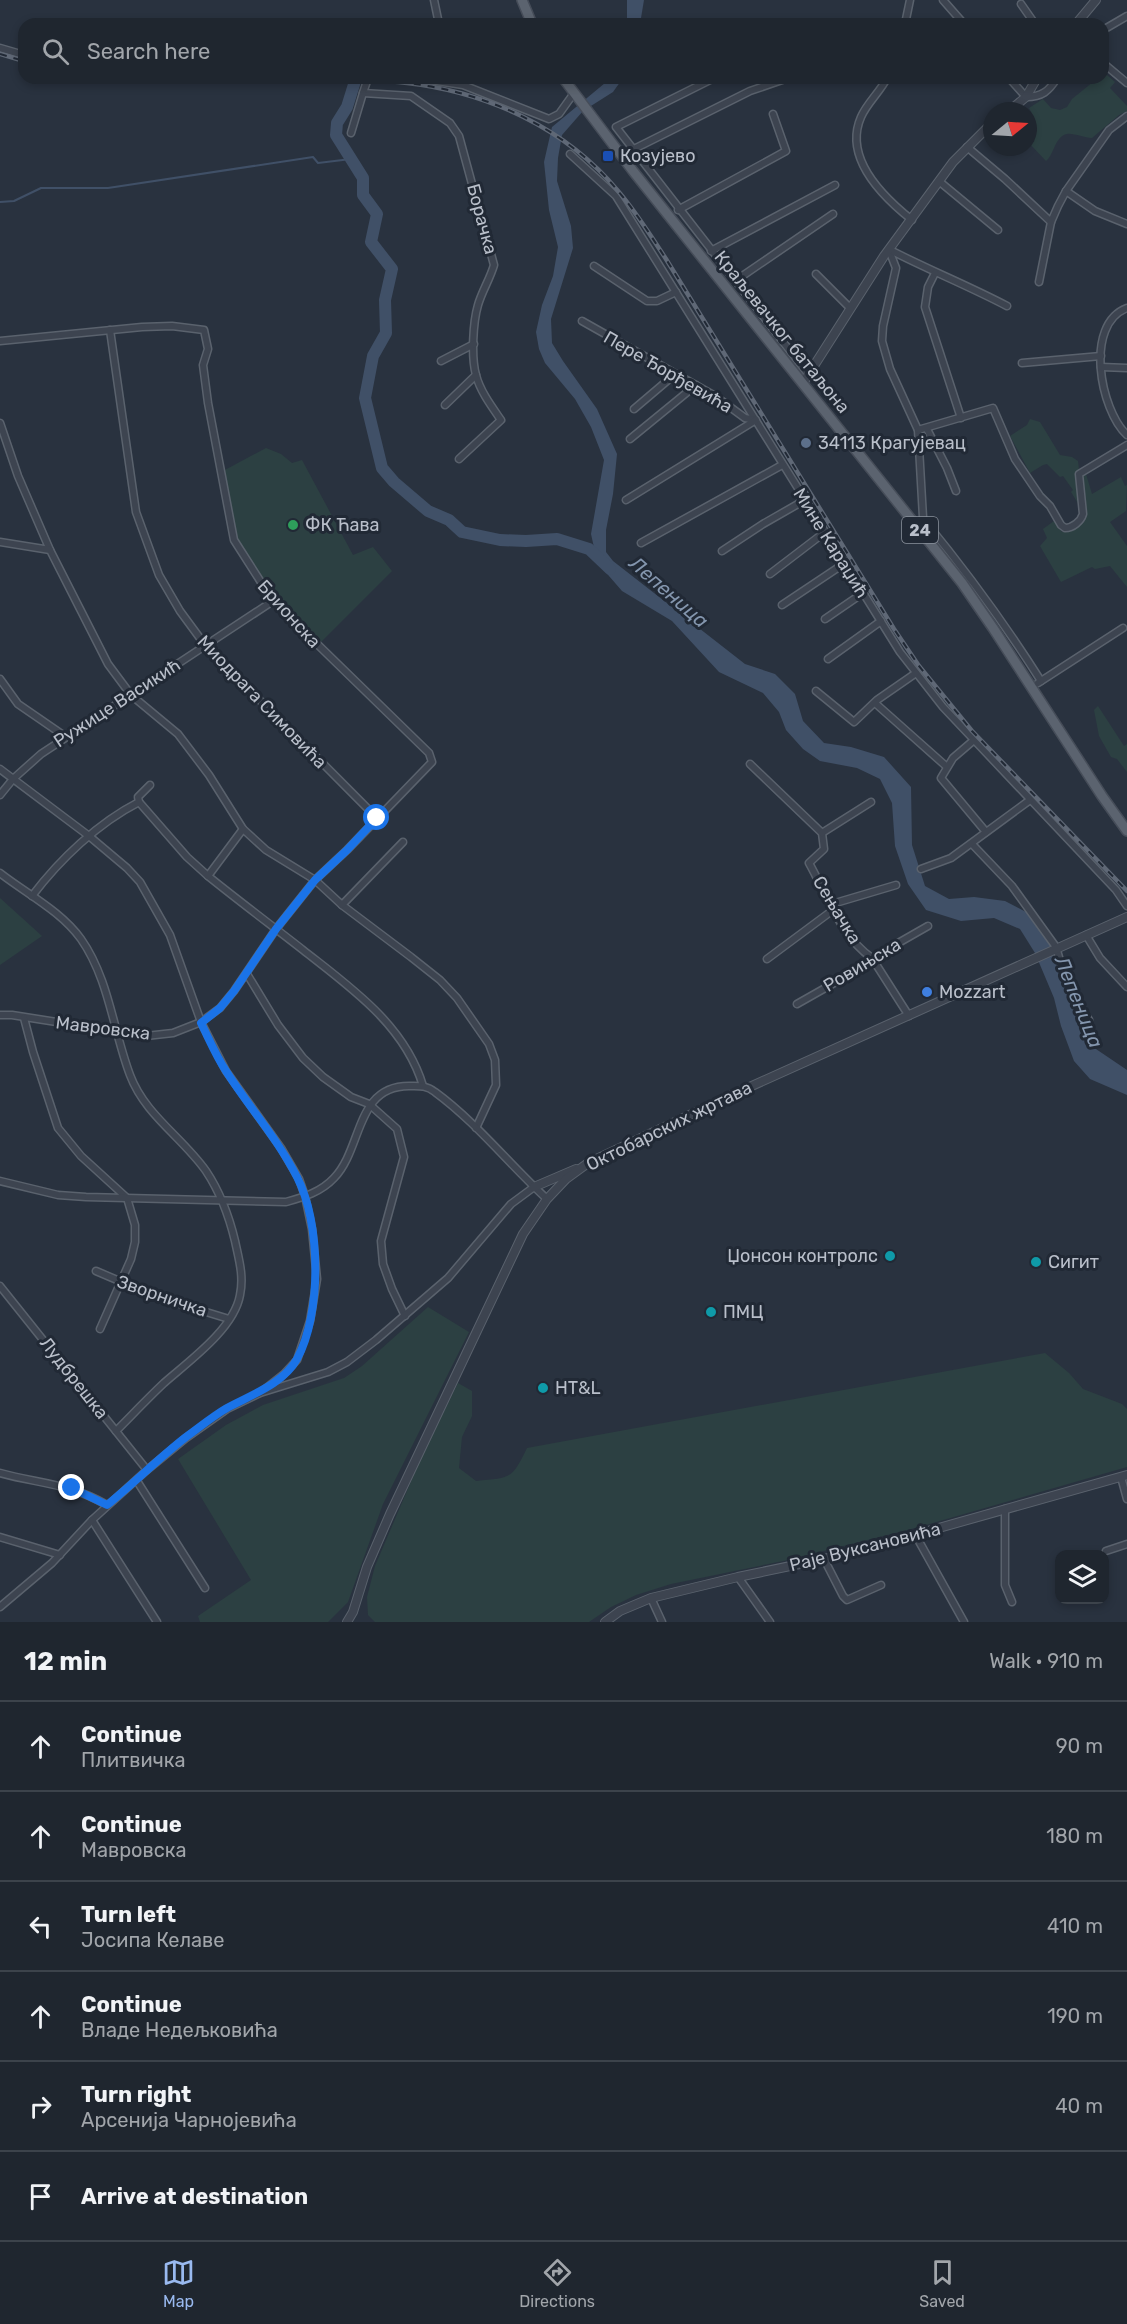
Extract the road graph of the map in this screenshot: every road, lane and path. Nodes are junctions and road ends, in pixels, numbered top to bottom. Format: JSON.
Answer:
{"nodes":[{"id":1,"x":434,"y":0,"type":"edge"},
{"id":2,"x":522,"y":0,"type":"edge"},
{"id":3,"x":910,"y":0,"type":"edge"},
{"id":4,"x":943,"y":0,"type":"edge"},
{"id":5,"x":1096,"y":0,"type":"edge"},
{"id":6,"x":1021,"y":4,"type":"dead end"},
{"id":7,"x":1127,"y":16,"type":"edge"},
{"id":8,"x":438,"y":18,"type":"edge"},
{"id":9,"x":530,"y":18,"type":"edge"},
{"id":10,"x":906,"y":18,"type":"edge"},
{"id":11,"x":959,"y":18,"type":"edge"},
{"id":12,"x":1031,"y":18,"type":"edge"},
{"id":13,"x":1081,"y":18,"type":"edge"},
{"id":14,"x":1109,"y":26,"type":"edge"},
{"id":15,"x":0,"y":48,"type":"edge"},
{"id":16,"x":18,"y":53,"type":"edge"},
{"id":17,"x":1109,"y":68,"type":"edge"},
{"id":18,"x":1127,"y":83,"type":"edge"},
{"id":19,"x":366,"y":84,"type":"edge"},
{"id":20,"x":456,"y":84,"type":"edge"},
{"id":21,"x":568,"y":84,"type":"edge"},
{"id":22,"x":702,"y":84,"type":"edge"},
{"id":23,"x":770,"y":84,"type":"edge"},
{"id":24,"x":884,"y":84,"type":"edge"},
{"id":25,"x":1014,"y":84,"type":"edge"},
{"id":26,"x":1034,"y":84,"type":"edge"},
{"id":27,"x":1052,"y":84,"type":"edge"},
{"id":28,"x":363,"y":93,"type":"junction"},
{"id":29,"x":575,"y":94,"type":"junction"},
{"id":30,"x":1026,"y":97,"type":"junction"},
{"id":31,"x":1020,"y":102,"type":"edge"},
{"id":32,"x":773,"y":114,"type":"dead end"},
{"id":33,"x":1127,"y":116,"type":"edge"},
{"id":34,"x":983,"y":132,"type":"edge"},
{"id":35,"x":351,"y":133,"type":"dead end"},
{"id":36,"x":967,"y":147,"type":"junction"},
{"id":37,"x":632,"y":150,"type":"junction"},
{"id":38,"x":570,"y":154,"type":"dead end"},
{"id":39,"x":940,"y":182,"type":"junction"},
{"id":40,"x":835,"y":185,"type":"dead end"},
{"id":41,"x":1066,"y":191,"type":"junction"},
{"id":42,"x":678,"y":210,"type":"junction"},
{"id":43,"x":833,"y":214,"type":"dead end"},
{"id":44,"x":912,"y":220,"type":"junction"},
{"id":45,"x":1052,"y":222,"type":"junction"},
{"id":46,"x":1127,"y":224,"type":"edge"},
{"id":47,"x":998,"y":230,"type":"dead end"},
{"id":48,"x":889,"y":250,"type":"junction"},
{"id":49,"x":711,"y":251,"type":"junction"},
{"id":50,"x":594,"y":266,"type":"dead end"},
{"id":51,"x":935,"y":273,"type":"junction"},
{"id":52,"x":816,"y":274,"type":"dead end"},
{"id":53,"x":735,"y":281,"type":"junction"},
{"id":54,"x":1039,"y":282,"type":"dead end"},
{"id":55,"x":676,"y":292,"type":"junction"},
{"id":56,"x":1007,"y":306,"type":"dead end"},
{"id":57,"x":850,"y":308,"type":"junction"},
{"id":58,"x":1127,"y":308,"type":"edge"},
{"id":59,"x":582,"y":321,"type":"dead end"},
{"id":60,"x":110,"y":330,"type":"junction"},
{"id":61,"x":0,"y":341,"type":"edge"},
{"id":62,"x":474,"y":344,"type":"junction"},
{"id":63,"x":1101,"y":356,"type":"junction"},
{"id":64,"x":441,"y":361,"type":"dead end"},
{"id":65,"x":1022,"y":363,"type":"dead end"},
{"id":66,"x":1101,"y":367,"type":"junction"},
{"id":67,"x":1127,"y":368,"type":"edge"},
{"id":68,"x":808,"y":374,"type":"junction"},
{"id":69,"x":476,"y":375,"type":"junction"},
{"id":70,"x":674,"y":375,"type":"junction"},
{"id":71,"x":803,"y":384,"type":"junction"},
{"id":72,"x":696,"y":385,"type":"junction"},
{"id":73,"x":445,"y":405,"type":"dead end"},
{"id":74,"x":634,"y":409,"type":"dead end"},
{"id":75,"x":961,"y":418,"type":"junction"},
{"id":76,"x":756,"y":420,"type":"junction"},
{"id":77,"x":0,"y":423,"type":"edge"},
{"id":78,"x":927,"y":429,"type":"junction"},
{"id":79,"x":918,"y":430,"type":"junction"},
{"id":80,"x":1127,"y":435,"type":"edge"},
{"id":81,"x":630,"y":439,"type":"dead end"},
{"id":82,"x":1127,"y":445,"type":"edge"},
{"id":83,"x":459,"y":459,"type":"dead end"},
{"id":84,"x":782,"y":465,"type":"junction"},
{"id":85,"x":956,"y":491,"type":"dead end"},
{"id":86,"x":626,"y":500,"type":"dead end"},
{"id":87,"x":805,"y":500,"type":"junction"},
{"id":88,"x":924,"y":519,"type":"junction"},
{"id":89,"x":825,"y":532,"type":"junction"},
{"id":90,"x":924,"y":535,"type":"junction"},
{"id":91,"x":0,"y":542,"type":"edge"},
{"id":92,"x":641,"y":543,"type":"dead end"},
{"id":93,"x":50,"y":550,"type":"junction"},
{"id":94,"x":722,"y":551,"type":"dead end"},
{"id":95,"x":845,"y":563,"type":"junction"},
{"id":96,"x":770,"y":574,"type":"dead end"},
{"id":97,"x":862,"y":593,"type":"junction"},
{"id":98,"x":273,"y":601,"type":"junction"},
{"id":99,"x":782,"y":605,"type":"dead end"},
{"id":100,"x":825,"y":619,"type":"dead end"},
{"id":101,"x":881,"y":621,"type":"junction"},
{"id":102,"x":1123,"y":628,"type":"dead end"},
{"id":103,"x":205,"y":645,"type":"junction"},
{"id":104,"x":828,"y":659,"type":"dead end"},
{"id":105,"x":916,"y":673,"type":"junction"},
{"id":106,"x":0,"y":678,"type":"edge"},
{"id":107,"x":1036,"y":684,"type":"junction"},
{"id":108,"x":816,"y":691,"type":"dead end"},
{"id":109,"x":131,"y":694,"type":"junction"},
{"id":110,"x":875,"y":703,"type":"junction"},
{"id":111,"x":66,"y":737,"type":"junction"},
{"id":112,"x":974,"y":740,"type":"junction"},
{"id":113,"x":429,"y":753,"type":"joint"},
{"id":114,"x":750,"y":764,"type":"dead end"},
{"id":115,"x":947,"y":767,"type":"junction"},
{"id":116,"x":0,"y":769,"type":"edge"},
{"id":117,"x":13,"y":779,"type":"junction"},
{"id":118,"x":150,"y":785,"type":"dead end"},
{"id":119,"x":0,"y":795,"type":"edge"},
{"id":120,"x":1030,"y":800,"type":"junction"},
{"id":121,"x":139,"y":802,"type":"junction"},
{"id":122,"x":871,"y":802,"type":"dead end"},
{"id":123,"x":377,"y":818,"type":"junction"},
{"id":124,"x":243,"y":829,"type":"junction"},
{"id":125,"x":1127,"y":831,"type":"edge"},
{"id":126,"x":986,"y":832,"type":"junction"},
{"id":127,"x":822,"y":833,"type":"junction"},
{"id":128,"x":89,"y":836,"type":"junction"},
{"id":129,"x":403,"y":842,"type":"dead end"},
{"id":130,"x":972,"y":844,"type":"junction"},
{"id":131,"x":921,"y":869,"type":"dead end"},
{"id":132,"x":0,"y":873,"type":"edge"},
{"id":133,"x":208,"y":876,"type":"junction"},
{"id":134,"x":315,"y":880,"type":"junction"},
{"id":135,"x":896,"y":885,"type":"dead end"},
{"id":136,"x":32,"y":896,"type":"junction"},
{"id":137,"x":342,"y":905,"type":"junction"},
{"id":138,"x":1127,"y":906,"type":"edge"},
{"id":139,"x":833,"y":907,"type":"junction"},
{"id":140,"x":1127,"y":917,"type":"edge"},
{"id":141,"x":928,"y":926,"type":"dead end"},
{"id":142,"x":276,"y":929,"type":"junction"},
{"id":143,"x":1086,"y":934,"type":"junction"},
{"id":144,"x":1053,"y":948,"type":"junction"},
{"id":145,"x":872,"y":958,"type":"junction"},
{"id":146,"x":767,"y":959,"type":"dead end"},
{"id":147,"x":247,"y":974,"type":"junction"},
{"id":148,"x":1127,"y":987,"type":"edge"},
{"id":149,"x":797,"y":1004,"type":"dead end"},
{"id":150,"x":0,"y":1015,"type":"edge"},
{"id":151,"x":909,"y":1016,"type":"junction"},
{"id":152,"x":24,"y":1018,"type":"junction"},
{"id":153,"x":1089,"y":1020,"type":"dead end"},
{"id":154,"x":201,"y":1023,"type":"junction"},
{"id":155,"x":118,"y":1032,"type":"junction"},
{"id":156,"x":423,"y":1086,"type":"junction"},
{"id":157,"x":369,"y":1104,"type":"junction"},
{"id":158,"x":476,"y":1128,"type":"junction"},
{"id":159,"x":588,"y":1163,"type":"junction"},
{"id":160,"x":0,"y":1181,"type":"edge"},
{"id":161,"x":534,"y":1186,"type":"junction"},
{"id":162,"x":306,"y":1196,"type":"junction"},
{"id":163,"x":127,"y":1198,"type":"junction"},
{"id":164,"x":547,"y":1199,"type":"junction"},
{"id":165,"x":223,"y":1201,"type":"junction"},
{"id":166,"x":96,"y":1271,"type":"dead end"},
{"id":167,"x":121,"y":1282,"type":"junction"},
{"id":168,"x":0,"y":1286,"type":"edge"},
{"id":169,"x":0,"y":1300,"type":"edge"},
{"id":170,"x":10,"y":1300,"type":"junction"},
{"id":171,"x":405,"y":1316,"type":"junction"},
{"id":172,"x":228,"y":1319,"type":"junction"},
{"id":173,"x":100,"y":1329,"type":"dead end"},
{"id":174,"x":260,"y":1393,"type":"junction"},
{"id":175,"x":117,"y":1431,"type":"junction"},
{"id":176,"x":147,"y":1470,"type":"junction"},
{"id":177,"x":0,"y":1473,"type":"edge"},
{"id":178,"x":1124,"y":1476,"type":"edge"},
{"id":179,"x":137,"y":1481,"type":"junction"},
{"id":180,"x":1127,"y":1499,"type":"edge"},
{"id":181,"x":107,"y":1505,"type":"junction"},
{"id":182,"x":1005,"y":1509,"type":"junction"},
{"id":183,"x":92,"y":1520,"type":"junction"},
{"id":184,"x":0,"y":1536,"type":"edge"},
{"id":185,"x":916,"y":1536,"type":"junction"},
{"id":186,"x":1127,"y":1544,"type":"edge"},
{"id":187,"x":1109,"y":1550,"type":"edge"},
{"id":188,"x":60,"y":1555,"type":"junction"},
{"id":189,"x":824,"y":1559,"type":"junction"},
{"id":190,"x":738,"y":1577,"type":"junction"},
{"id":191,"x":881,"y":1585,"type":"dead end"},
{"id":192,"x":205,"y":1588,"type":"dead end"},
{"id":193,"x":0,"y":1596,"type":"edge"},
{"id":194,"x":651,"y":1598,"type":"junction"},
{"id":195,"x":7,"y":1599,"type":"junction"},
{"id":196,"x":1012,"y":1602,"type":"dead end"},
{"id":197,"x":0,"y":1607,"type":"edge"},
{"id":198,"x":349,"y":1621,"type":"edge"},
{"id":199,"x":157,"y":1622,"type":"edge"},
{"id":200,"x":605,"y":1622,"type":"edge"},
{"id":201,"x":662,"y":1622,"type":"edge"},
{"id":202,"x":770,"y":1622,"type":"edge"},
{"id":203,"x":964,"y":1622,"type":"edge"}],
"edges":[{"from":1,"to":8,"type":"street"},
{"from":2,"to":9,"type":"main road"},
{"from":3,"to":10,"type":"street"},
{"from":4,"to":11,"type":"street"},
{"from":5,"to":13,"type":"street"},
{"from":6,"to":12,"type":"street"},
{"from":7,"to":14,"type":"street"},
{"from":15,"to":16,"type":"street"},
{"from":17,"to":18,"type":"street"},
{"from":19,"to":28,"type":"street"},
{"from":20,"to":29,"type":"street"},
{"from":21,"to":29,"type":"main road","number":"24"},
{"from":22,"to":37,"type":"street"},
{"from":23,"to":37,"type":"street"},
{"from":24,"to":44,"type":"street"},
{"from":25,"to":30,"type":"street"},
{"from":26,"to":30,"type":"street"},
{"from":27,"to":30,"type":"street"},
{"from":28,"to":35,"type":"street"},
{"from":28,"to":62,"type":"street","name":"Борачка"},
{"from":29,"to":71,"type":"main road","name":"Краљевачког батаљона","number":"24"},
{"from":30,"to":31,"type":"street"},
{"from":32,"to":42,"type":"street"},
{"from":33,"to":41,"type":"street"},
{"from":34,"to":36,"type":"street"},
{"from":36,"to":39,"type":"street"},
{"from":36,"to":45,"type":"street"},
{"from":37,"to":42,"type":"street"},
{"from":38,"to":55,"type":"street","name":"Мине Караџић"},
{"from":39,"to":44,"type":"street"},
{"from":39,"to":47,"type":"street"},
{"from":40,"to":49,"type":"street"},
{"from":41,"to":45,"type":"street"},
{"from":41,"to":46,"type":"street"},
{"from":42,"to":49,"type":"street"},
{"from":43,"to":53,"type":"street"},
{"from":44,"to":48,"type":"street"},
{"from":45,"to":54,"type":"street"},
{"from":48,"to":51,"type":"street"},
{"from":48,"to":57,"type":"street"},
{"from":48,"to":79,"type":"street"},
{"from":49,"to":53,"type":"street"},
{"from":50,"to":55,"type":"street"},
{"from":51,"to":56,"type":"street"},
{"from":51,"to":75,"type":"street"},
{"from":52,"to":57,"type":"street"},
{"from":53,"to":68,"type":"street"},
{"from":55,"to":76,"type":"street","name":"Мине Караџић"},
{"from":57,"to":68,"type":"street"},
{"from":58,"to":63,"type":"street"},
{"from":59,"to":70,"type":"street","name":"Пере Ђорђевића"},
{"from":60,"to":61,"type":"street"},
{"from":60,"to":98,"type":"street","name":"Брионска"},
{"from":60,"to":103,"type":"street","name":"Миодрага Симовића"},
{"from":62,"to":64,"type":"street"},
{"from":62,"to":69,"type":"street","name":"Борачка"},
{"from":63,"to":65,"type":"street"},
{"from":63,"to":66,"type":"street"},
{"from":66,"to":67,"type":"street"},
{"from":66,"to":80,"type":"street"},
{"from":68,"to":71,"type":"street"},
{"from":69,"to":73,"type":"street"},
{"from":69,"to":83,"type":"street","name":"Борачка"},
{"from":70,"to":72,"type":"street","name":"Пере Ђорђевића"},
{"from":70,"to":74,"type":"street"},
{"from":71,"to":90,"type":"main road","name":"Краљевачког батаљона","number":"24"},
{"from":72,"to":76,"type":"street","name":"Пере Ђорђевића"},
{"from":72,"to":81,"type":"street"},
{"from":75,"to":78,"type":"street"},
{"from":75,"to":82,"type":"street"},
{"from":76,"to":84,"type":"street","name":"Мине Караџић"},
{"from":76,"to":86,"type":"street"},
{"from":77,"to":93,"type":"street"},
{"from":78,"to":79,"type":"street"},
{"from":78,"to":85,"type":"street"},
{"from":79,"to":88,"type":"street"},
{"from":84,"to":87,"type":"street","name":"Мине Караџић"},
{"from":84,"to":92,"type":"street"},
{"from":87,"to":89,"type":"street","name":"Мине Караџић"},
{"from":87,"to":94,"type":"street"},
{"from":88,"to":90,"type":"street"},
{"from":88,"to":107,"type":"street"},
{"from":89,"to":95,"type":"street","name":"Мине Караџић"},
{"from":89,"to":96,"type":"street"},
{"from":90,"to":107,"type":"main road","name":"Краљевачког батаљона","number":"24"},
{"from":91,"to":93,"type":"street"},
{"from":93,"to":109,"type":"street"},
{"from":95,"to":97,"type":"street","name":"Мине Караџић"},
{"from":95,"to":99,"type":"street"},
{"from":97,"to":100,"type":"street"},
{"from":97,"to":101,"type":"street","name":"Мине Караџић"},
{"from":98,"to":103,"type":"street","name":"Ружице Васикић"},
{"from":98,"to":113,"type":"street","name":"Брионска"},
{"from":101,"to":104,"type":"street"},
{"from":101,"to":105,"type":"street","name":"Мине Караџић"},
{"from":102,"to":107,"type":"street"},
{"from":103,"to":109,"type":"street","name":"Ружице Васикић"},
{"from":103,"to":123,"type":"street","name":"Миодрага Симовића"},
{"from":105,"to":110,"type":"street"},
{"from":105,"to":112,"type":"street","name":"Мине Караџић"},
{"from":106,"to":111,"type":"street"},
{"from":107,"to":125,"type":"main road","name":"Краљевачког батаљона","number":"24"},
{"from":108,"to":110,"type":"street"},
{"from":109,"to":111,"type":"street","name":"Ружице Васикић"},
{"from":109,"to":124,"type":"street"},
{"from":110,"to":115,"type":"street"},
{"from":111,"to":117,"type":"street","name":"Ружице Васикић"},
{"from":112,"to":115,"type":"street"},
{"from":112,"to":120,"type":"street","name":"Мине Караџић"},
{"from":113,"to":123,"type":"street","name":"Мавровска"},
{"from":114,"to":127,"type":"street"},
{"from":115,"to":126,"type":"street"},
{"from":116,"to":117,"type":"street"},
{"from":117,"to":119,"type":"street","name":"Ружице Васикић"},
{"from":117,"to":128,"type":"street"},
{"from":118,"to":121,"type":"street"},
{"from":120,"to":126,"type":"street"},
{"from":120,"to":138,"type":"street","name":"Мине Караџић"},
{"from":121,"to":128,"type":"street"},
{"from":121,"to":133,"type":"street"},
{"from":122,"to":127,"type":"street"},
{"from":123,"to":134,"type":"street","name":"Мавровска"},
{"from":124,"to":133,"type":"street"},
{"from":124,"to":134,"type":"street"},
{"from":126,"to":130,"type":"street"},
{"from":127,"to":139,"type":"street","name":"Сењачка"},
{"from":128,"to":136,"type":"street"},
{"from":128,"to":154,"type":"street"},
{"from":129,"to":137,"type":"street"},
{"from":130,"to":131,"type":"street"},
{"from":130,"to":144,"type":"street"},
{"from":132,"to":136,"type":"street"},
{"from":133,"to":142,"type":"street"},
{"from":134,"to":137,"type":"street"},
{"from":134,"to":142,"type":"street","name":"Мавровска"},
{"from":135,"to":139,"type":"street"},
{"from":136,"to":155,"type":"street"},
{"from":137,"to":158,"type":"street"},
{"from":139,"to":145,"type":"street","name":"Сењачка"},
{"from":139,"to":146,"type":"street"},
{"from":140,"to":143,"type":"street","name":"Октобарских жртава"},
{"from":141,"to":145,"type":"street","name":"Ровињска"},
{"from":142,"to":147,"type":"street","name":"Мавровска"},
{"from":142,"to":156,"type":"street"},
{"from":143,"to":144,"type":"street","name":"Октобарских жртава"},
{"from":143,"to":148,"type":"street"},
{"from":144,"to":151,"type":"street","name":"Октобарских жртава"},
{"from":144,"to":153,"type":"street"},
{"from":145,"to":149,"type":"street","name":"Ровињска"},
{"from":145,"to":151,"type":"street","name":"Сењачка"},
{"from":147,"to":154,"type":"street","name":"Мавровска"},
{"from":147,"to":157,"type":"street"},
{"from":150,"to":152,"type":"street","name":"Мавровска"},
{"from":151,"to":159,"type":"street","name":"Октобарских жртава"},
{"from":152,"to":155,"type":"street","name":"Мавровска"},
{"from":152,"to":163,"type":"street"},
{"from":154,"to":155,"type":"street","name":"Мавровска"},
{"from":154,"to":162,"type":"street"},
{"from":155,"to":165,"type":"street"},
{"from":156,"to":157,"type":"street"},
{"from":156,"to":158,"type":"street"},
{"from":157,"to":162,"type":"street"},
{"from":157,"to":171,"type":"street"},
{"from":158,"to":161,"type":"street"},
{"from":159,"to":161,"type":"street"},
{"from":159,"to":164,"type":"street","name":"Октобарских жртава"},
{"from":160,"to":163,"type":"street"},
{"from":161,"to":164,"type":"street"},
{"from":161,"to":171,"type":"street"},
{"from":162,"to":165,"type":"street"},
{"from":162,"to":174,"type":"street"},
{"from":163,"to":165,"type":"street"},
{"from":163,"to":167,"type":"street"},
{"from":164,"to":198,"type":"street","name":"Октобарских жртава"},
{"from":165,"to":172,"type":"street"},
{"from":166,"to":167,"type":"street","name":"Зворничка"},
{"from":167,"to":172,"type":"street","name":"Зворничка"},
{"from":167,"to":173,"type":"street"},
{"from":168,"to":170,"type":"street","name":"Лудбрешка"},
{"from":169,"to":170,"type":"street"},
{"from":170,"to":175,"type":"street","name":"Лудбрешка"},
{"from":171,"to":174,"type":"street"},
{"from":172,"to":175,"type":"street"},
{"from":174,"to":176,"type":"street"},
{"from":175,"to":176,"type":"street","name":"Лудбрешка"},
{"from":176,"to":179,"type":"street"},
{"from":177,"to":181,"type":"street"},
{"from":178,"to":180,"type":"street"},
{"from":178,"to":182,"type":"street","name":"Раје Вуксановића"},
{"from":179,"to":181,"type":"street"},
{"from":179,"to":192,"type":"street"},
{"from":181,"to":183,"type":"street"},
{"from":182,"to":185,"type":"street","name":"Раје Вуксановића"},
{"from":182,"to":196,"type":"street"},
{"from":183,"to":188,"type":"street"},
{"from":183,"to":199,"type":"street"},
{"from":184,"to":188,"type":"street"},
{"from":185,"to":189,"type":"street","name":"Раје Вуксановића"},
{"from":185,"to":203,"type":"street"},
{"from":186,"to":187,"type":"street"},
{"from":188,"to":195,"type":"street"},
{"from":189,"to":190,"type":"street","name":"Раје Вуксановића"},
{"from":189,"to":191,"type":"street"},
{"from":190,"to":194,"type":"street","name":"Раје Вуксановића"},
{"from":190,"to":202,"type":"street"},
{"from":193,"to":195,"type":"street"},
{"from":194,"to":200,"type":"street","name":"Раје Вуксановића"},
{"from":194,"to":201,"type":"street"},
{"from":195,"to":197,"type":"street"}]}
